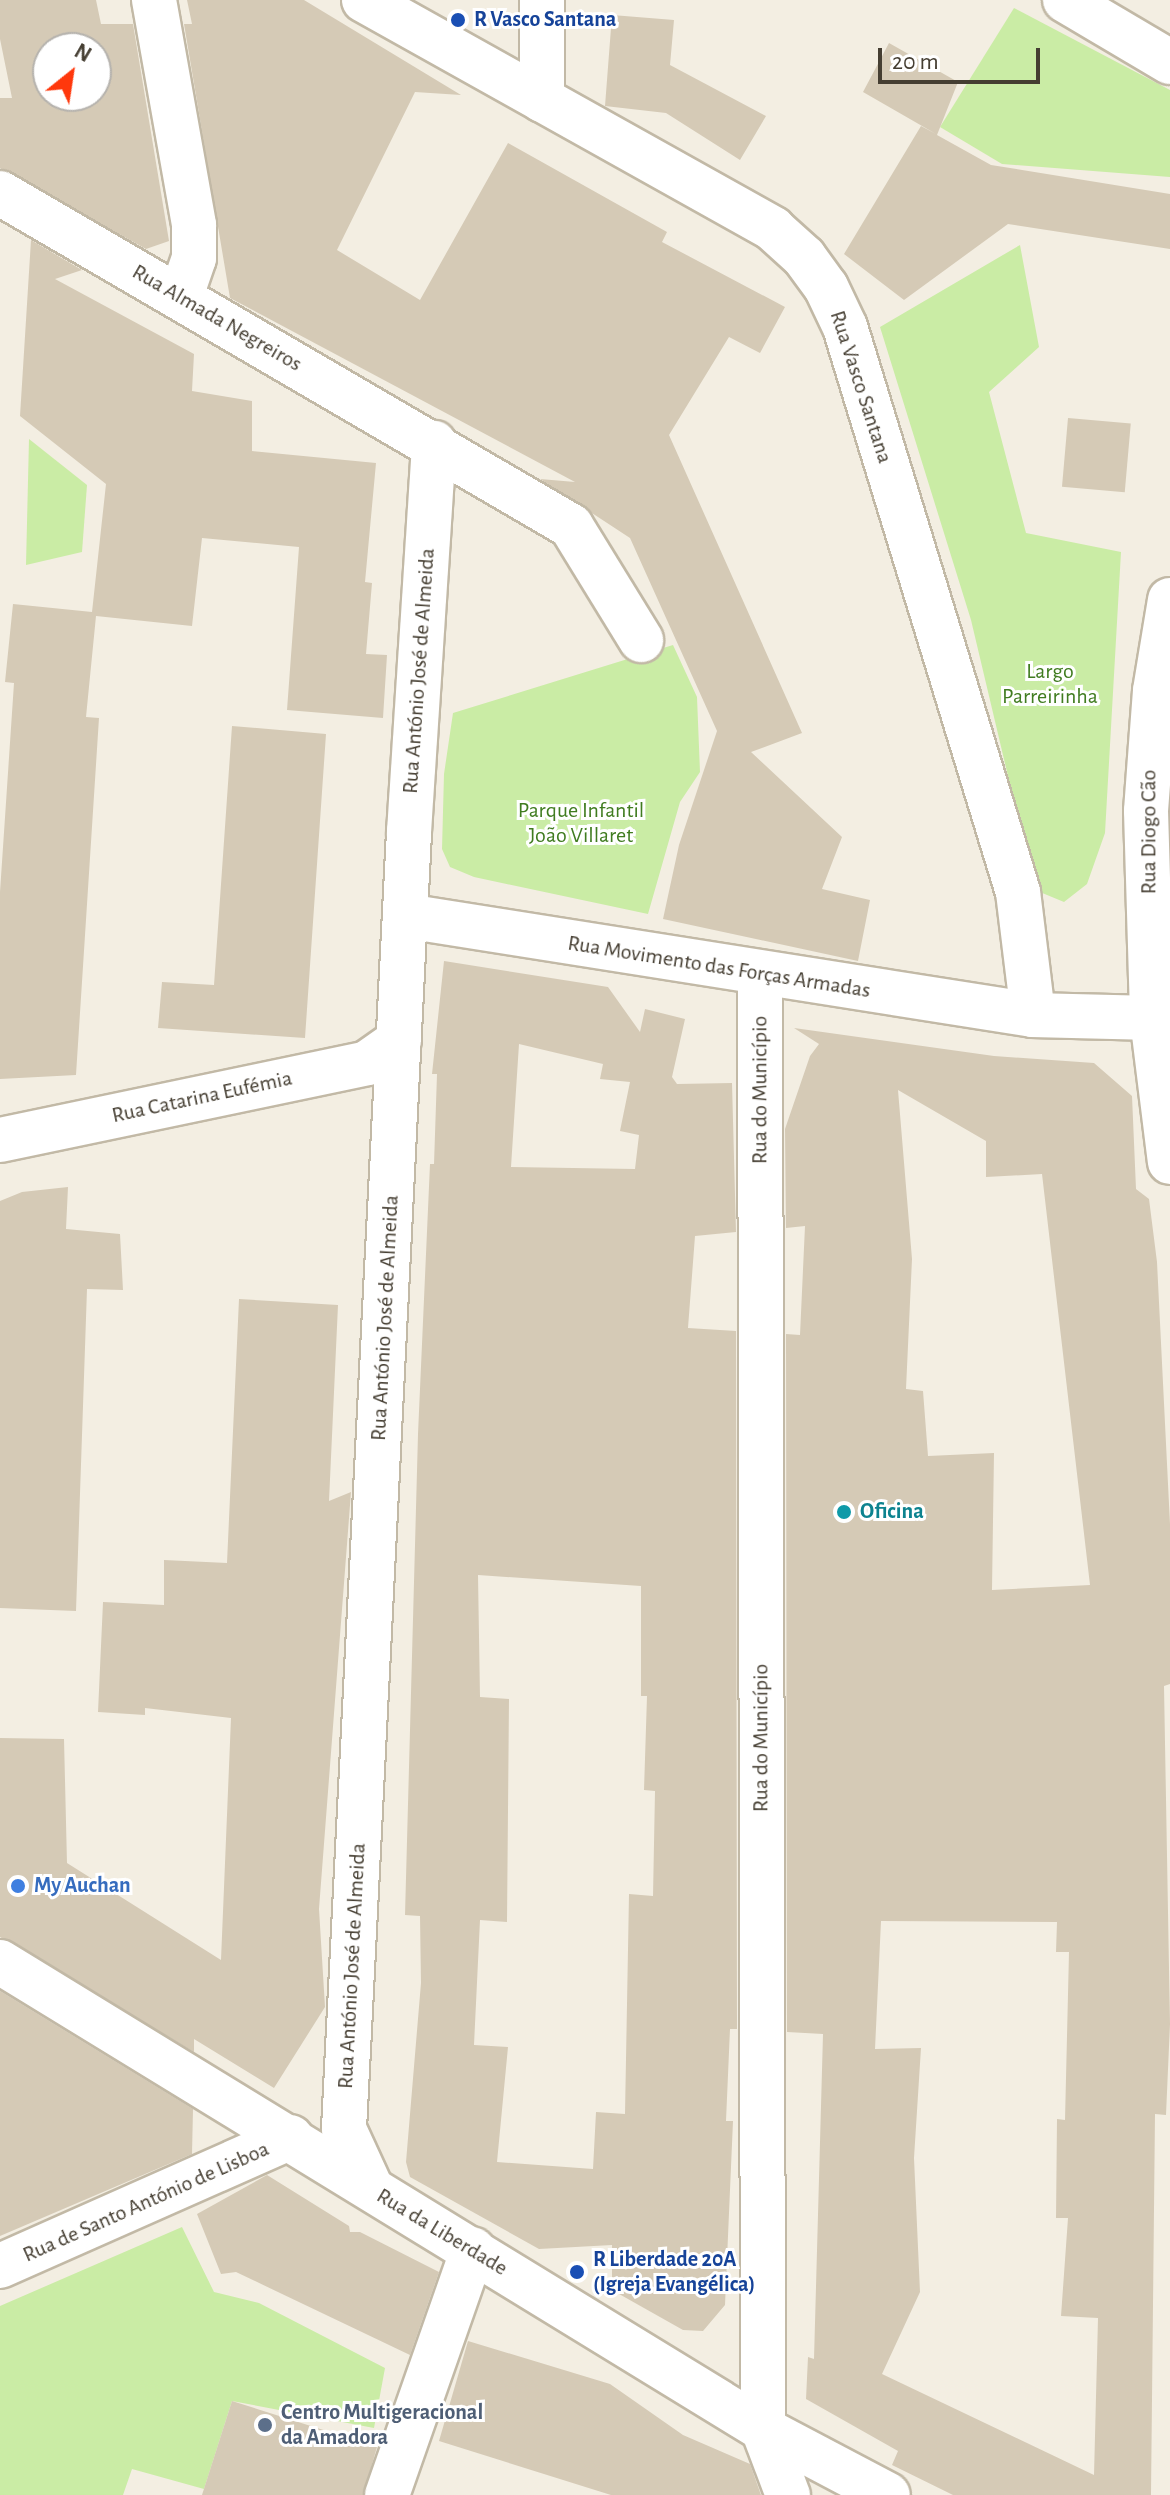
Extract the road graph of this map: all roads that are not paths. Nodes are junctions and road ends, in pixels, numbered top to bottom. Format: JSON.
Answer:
{"nodes":[{"id":1,"x":154,"y":0,"type":"edge"},
{"id":2,"x":364,"y":0,"type":"edge"},
{"id":3,"x":542,"y":0,"type":"edge"},
{"id":4,"x":1065,"y":0,"type":"edge"},
{"id":5,"x":1170,"y":62,"type":"edge"},
{"id":6,"x":542,"y":100,"type":"junction"},
{"id":7,"x":6,"y":210,"type":"edge"},
{"id":8,"x":181,"y":296,"type":"junction"},
{"id":9,"x":434,"y":443,"type":"junction"},
{"id":10,"x":1170,"y":600,"type":"edge"},
{"id":11,"x":641,"y":640,"type":"dead end"},
{"id":12,"x":406,"y":916,"type":"junction"},
{"id":13,"x":760,"y":975,"type":"junction"},
{"id":14,"x":1033,"y":1015,"type":"junction"},
{"id":15,"x":1152,"y":1018,"type":"junction"},
{"id":16,"x":399,"y":1041,"type":"junction"},
{"id":17,"x":0,"y":1140,"type":"edge"},
{"id":18,"x":1170,"y":1162,"type":"edge"},
{"id":19,"x":0,"y":1962,"type":"edge"},
{"id":20,"x":291,"y":2137,"type":"junction"},
{"id":21,"x":371,"y":2188,"type":"junction"},
{"id":22,"x":473,"y":2250,"type":"junction"},
{"id":23,"x":0,"y":2266,"type":"edge"},
{"id":24,"x":763,"y":2429,"type":"junction"},
{"id":25,"x":387,"y":2495,"type":"edge"},
{"id":26,"x":788,"y":2495,"type":"edge"},
{"id":27,"x":888,"y":2495,"type":"edge"}],
"edges":[{"from":1,"to":8,"type":"street"},
{"from":2,"to":6,"type":"street","name":"Rua Vasco Santana"},
{"from":3,"to":6,"type":"street"},
{"from":4,"to":5,"type":"street"},
{"from":6,"to":14,"type":"street","name":"Rua Vasco Santana"},
{"from":7,"to":8,"type":"street","name":"Rua Almada Negreiros"},
{"from":8,"to":9,"type":"street","name":"Rua Almada Negreiros"},
{"from":9,"to":11,"type":"street","name":"Rua Almada Negreiros"},
{"from":9,"to":12,"type":"street","name":"Rua António José de Almeida"},
{"from":10,"to":15,"type":"street","name":"Rua Diogo Cão"},
{"from":12,"to":13,"type":"street","name":"Rua Movimento das Forças Armadas"},
{"from":12,"to":16,"type":"street","name":"Rua António José de Almeida"},
{"from":13,"to":14,"type":"street","name":"Rua Movimento das Forças Armadas"},
{"from":13,"to":24,"type":"street","name":"Rua do Município"},
{"from":14,"to":15,"type":"street","name":"Rua Movimento das Forças Armadas"},
{"from":15,"to":18,"type":"street","name":"Rua Diogo Cão"},
{"from":16,"to":17,"type":"street","name":"Rua Catarina Eufémia"},
{"from":16,"to":21,"type":"street","name":"Rua António José de Almeida"},
{"from":19,"to":20,"type":"street","name":"Rua da Liberdade"},
{"from":20,"to":21,"type":"street","name":"Rua da Liberdade"},
{"from":20,"to":23,"type":"street","name":"Rua de Santo António de Lisboa"},
{"from":21,"to":22,"type":"street","name":"Rua da Liberdade"},
{"from":22,"to":24,"type":"street","name":"Rua da Liberdade"},
{"from":22,"to":25,"type":"street"},
{"from":24,"to":26,"type":"street","name":"Rua do Município"},
{"from":24,"to":27,"type":"street","name":"Rua da Liberdade"}]}
